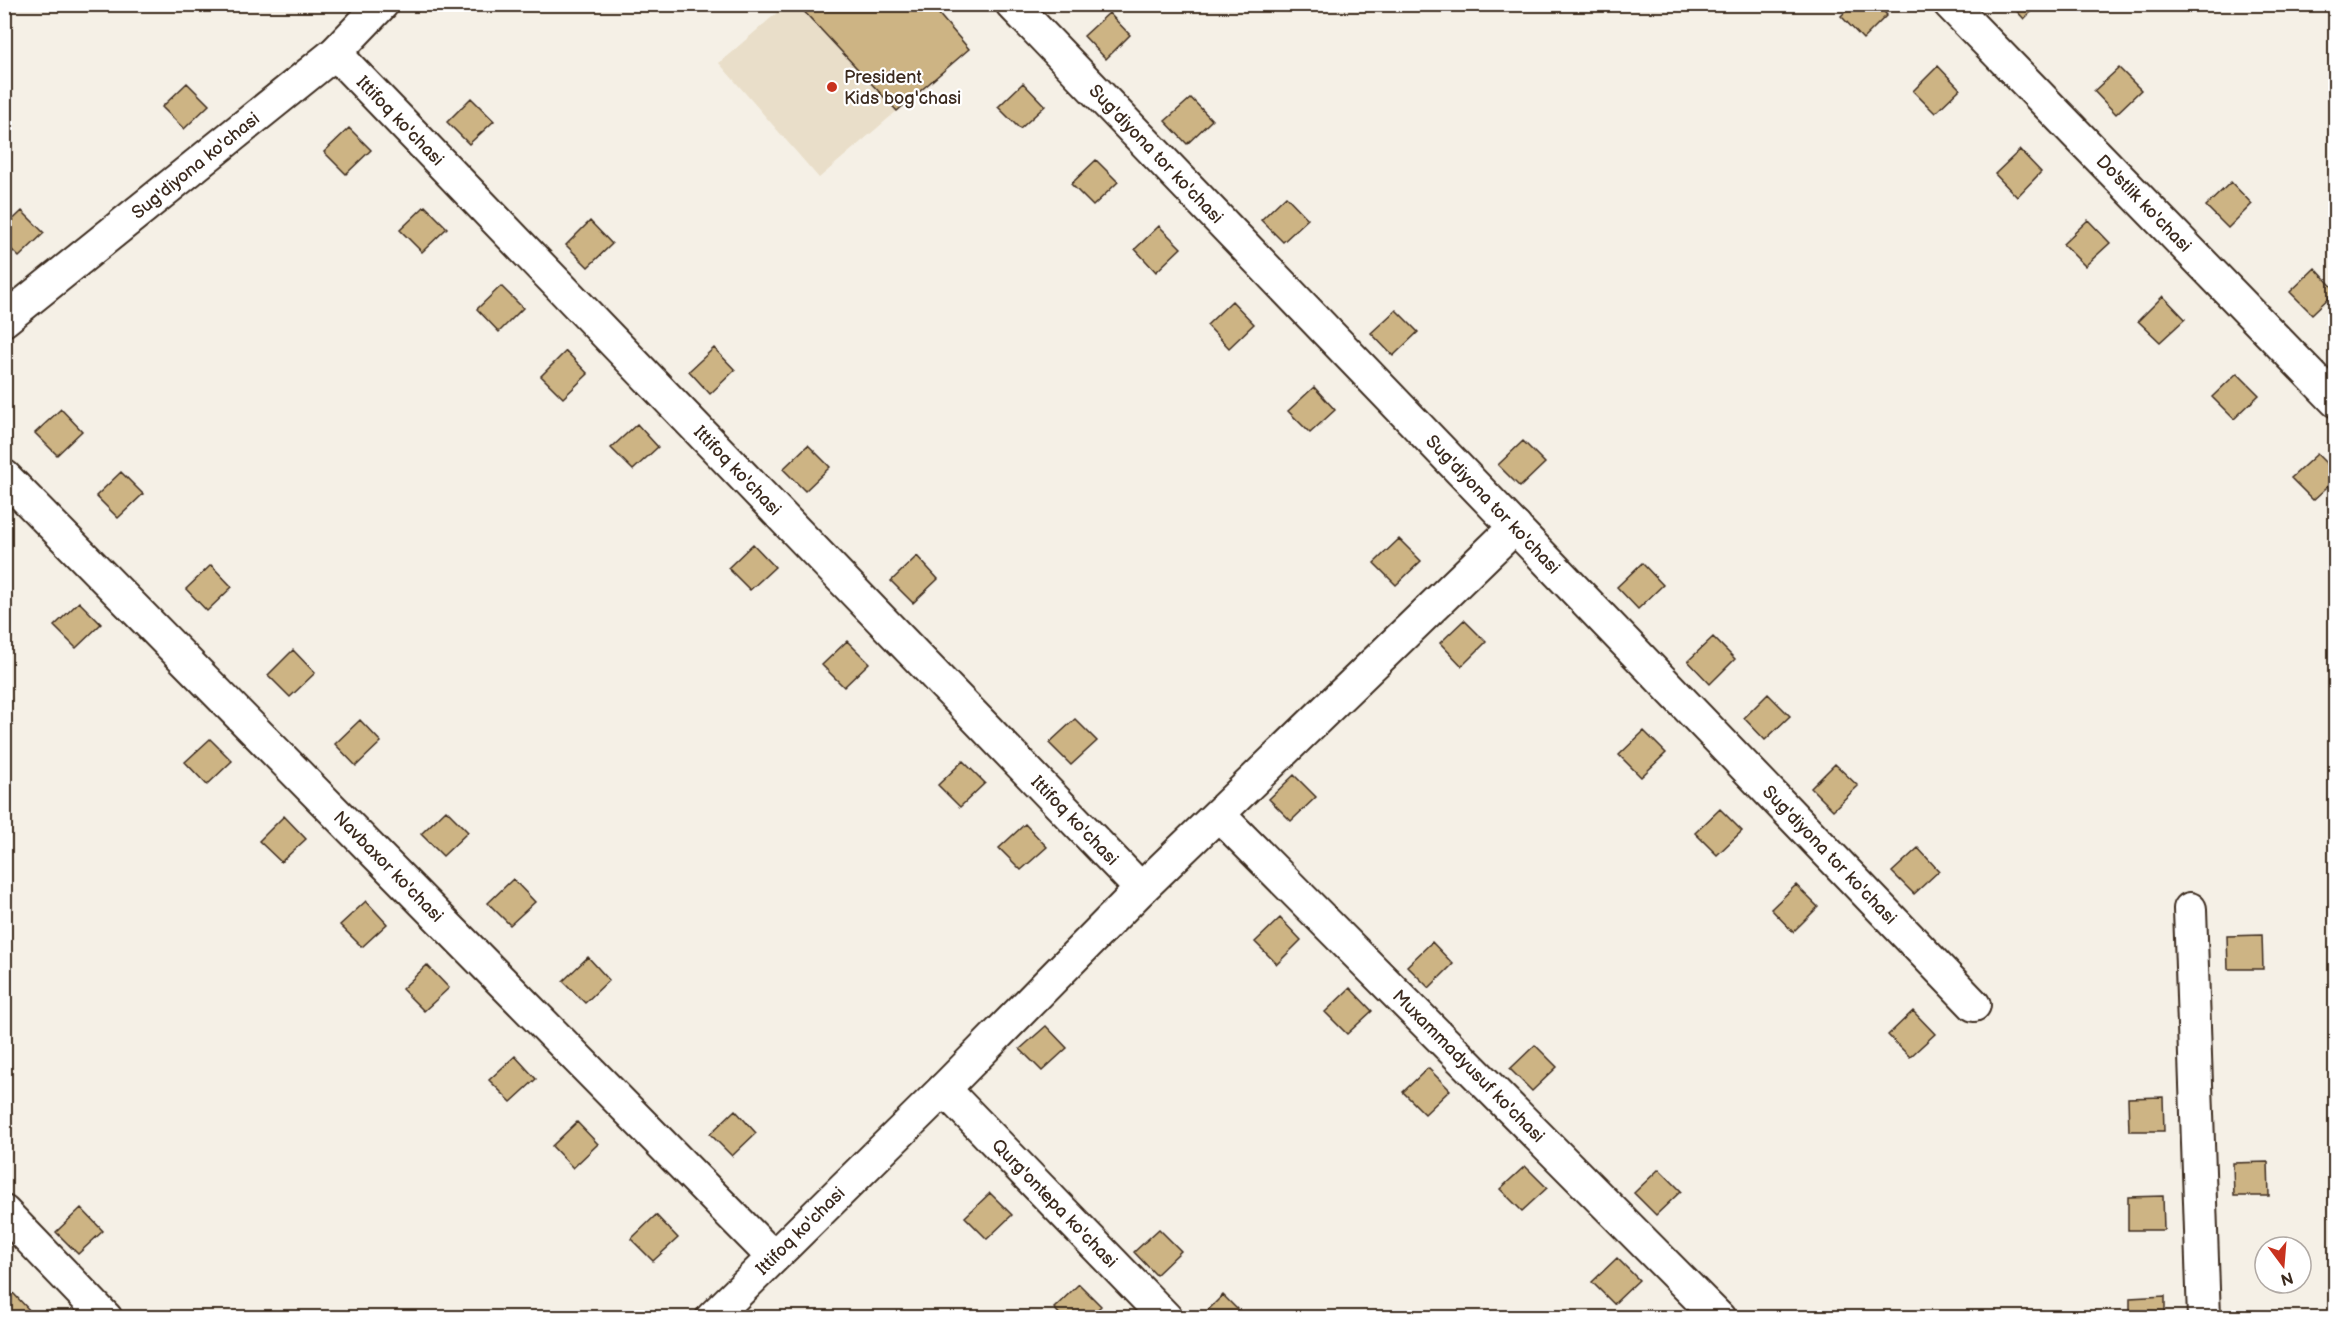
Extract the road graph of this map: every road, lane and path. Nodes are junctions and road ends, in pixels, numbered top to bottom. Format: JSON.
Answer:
{"nodes":[{"id":1,"x":382,"y":4,"type":"edge"},
{"id":2,"x":1012,"y":4,"type":"edge"},
{"id":3,"x":1950,"y":4,"type":"edge"},
{"id":4,"x":335,"y":53,"type":"junction"},
{"id":5,"x":4,"y":320,"type":"edge"},
{"id":6,"x":2336,"y":401,"type":"edge"},
{"id":7,"x":4,"y":476,"type":"edge"},
{"id":8,"x":1515,"y":527,"type":"junction"},
{"id":9,"x":1219,"y":815,"type":"junction"},
{"id":10,"x":1141,"y":889,"type":"junction"},
{"id":11,"x":2190,"y":909,"type":"dead end"},
{"id":12,"x":1974,"y":1005,"type":"dead end"},
{"id":13,"x":944,"y":1089,"type":"junction"},
{"id":14,"x":4,"y":1212,"type":"edge"},
{"id":15,"x":772,"y":1256,"type":"junction"},
{"id":16,"x":106,"y":1317,"type":"edge"},
{"id":17,"x":712,"y":1317,"type":"edge"},
{"id":18,"x":1166,"y":1317,"type":"edge"},
{"id":19,"x":1719,"y":1317,"type":"edge"},
{"id":20,"x":2204,"y":1317,"type":"edge"}],
"edges":[{"from":1,"to":4,"type":"street","name":"Sug'diyona ko'chasi"},
{"from":2,"to":8,"type":"street","name":"Sug'diyona tor ko'chasi"},
{"from":3,"to":6,"type":"street","name":"Do'stlik ko'chasi"},
{"from":4,"to":5,"type":"street","name":"Sug'diyona ko'chasi"},
{"from":4,"to":10,"type":"street","name":"Ittifoq ko'chasi"},
{"from":7,"to":15,"type":"street","name":"Navbaxor ko'chasi"},
{"from":8,"to":9,"type":"street","name":"Ittifoq ko'chasi"},
{"from":8,"to":12,"type":"street","name":"Sug'diyona tor ko'chasi"},
{"from":9,"to":10,"type":"street","name":"Ittifoq ko'chasi"},
{"from":9,"to":19,"type":"street","name":"Muxammadyusuf ko'chasi"},
{"from":10,"to":13,"type":"street","name":"Ittifoq ko'chasi"},
{"from":11,"to":20,"type":"street"},
{"from":13,"to":15,"type":"street","name":"Ittifoq ko'chasi"},
{"from":13,"to":18,"type":"street","name":"Qurg'ontepa ko'chasi"},
{"from":14,"to":16,"type":"street"},
{"from":15,"to":17,"type":"street","name":"Ittifoq ko'chasi"}]}
